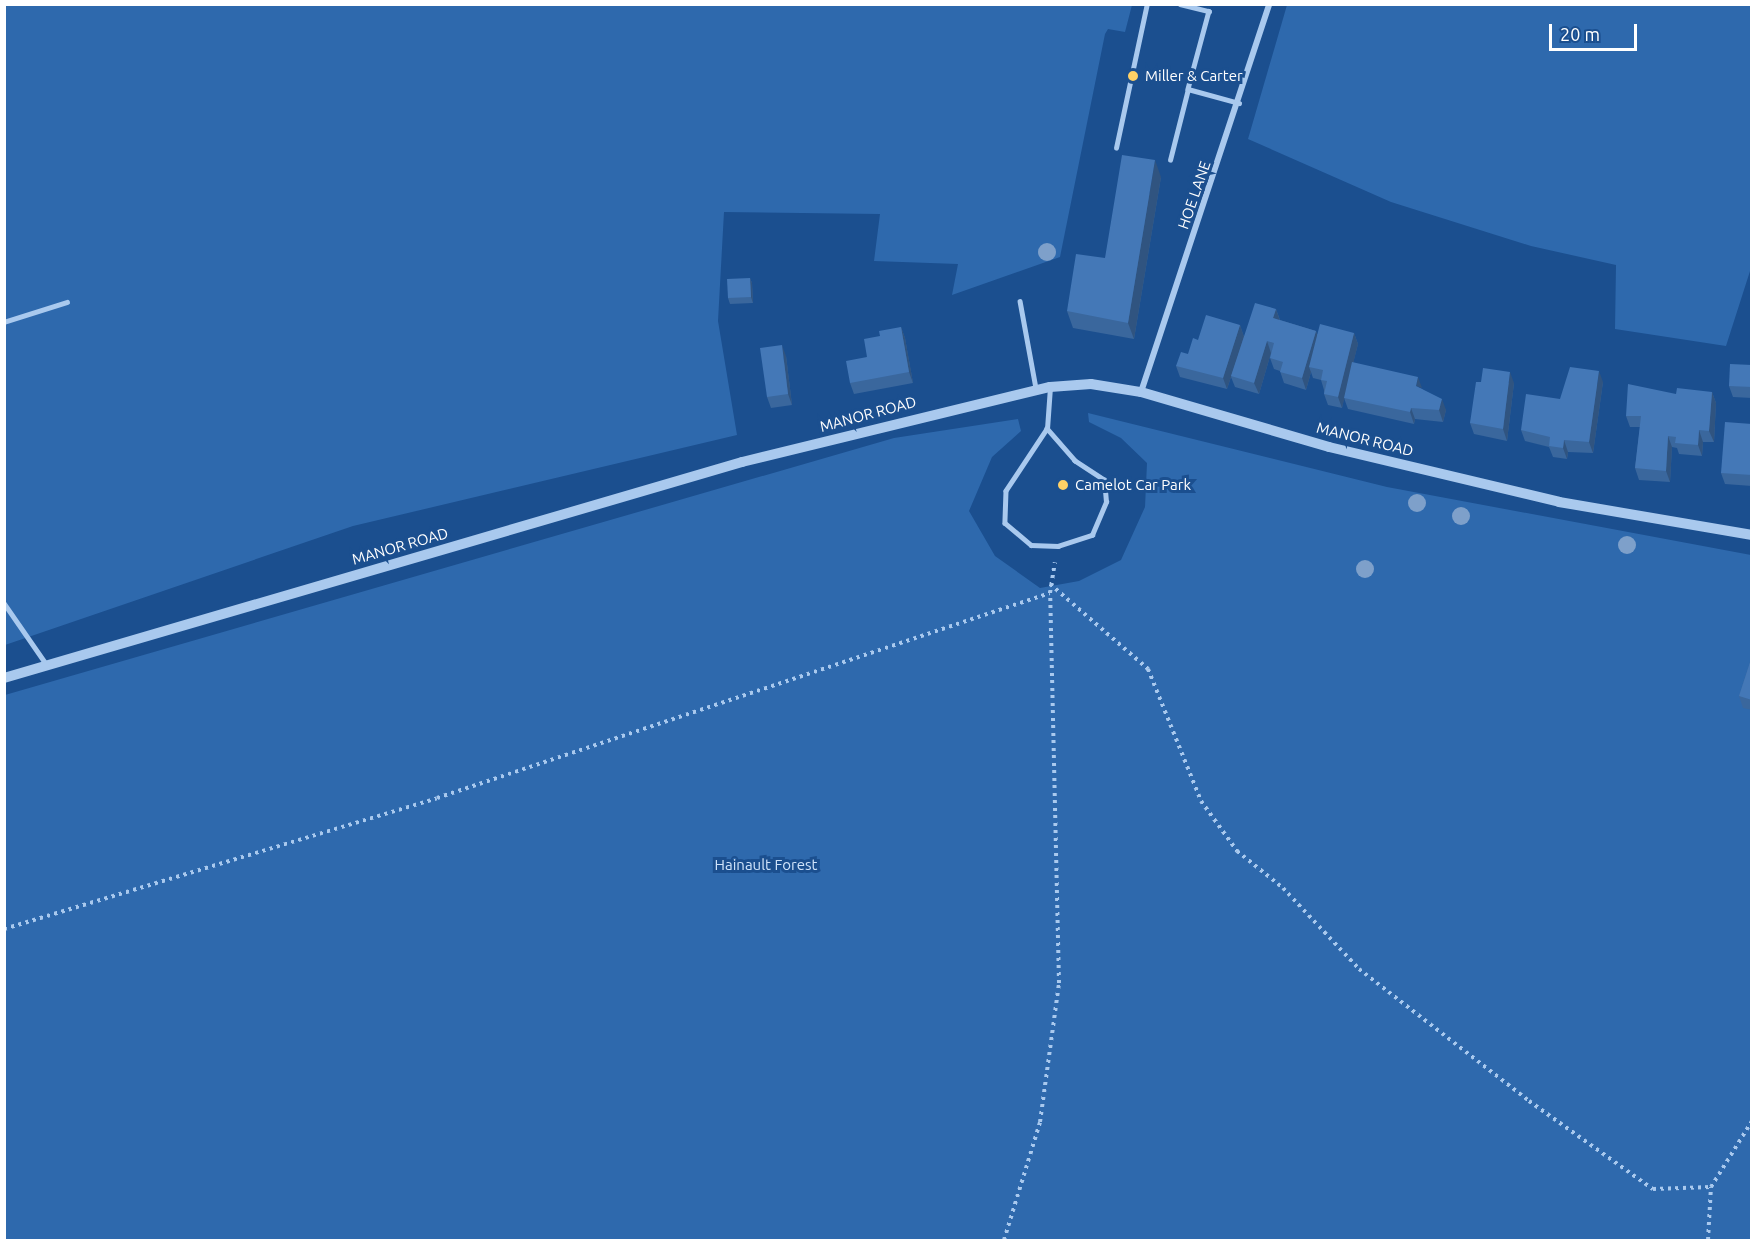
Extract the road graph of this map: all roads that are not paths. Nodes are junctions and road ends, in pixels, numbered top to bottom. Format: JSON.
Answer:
{"nodes":[{"id":1,"x":1147,"y":4,"type":"edge"},
{"id":2,"x":1180,"y":4,"type":"edge"},
{"id":3,"x":1210,"y":4,"type":"edge"},
{"id":4,"x":1269,"y":4,"type":"edge"},
{"id":5,"x":1209,"y":11,"type":"junction"},
{"id":6,"x":1188,"y":89,"type":"junction"},
{"id":7,"x":1239,"y":103,"type":"junction"},
{"id":8,"x":1116,"y":148,"type":"dead end"},
{"id":9,"x":1170,"y":160,"type":"dead end"},
{"id":10,"x":1020,"y":301,"type":"dead end"},
{"id":11,"x":67,"y":302,"type":"dead end"},
{"id":12,"x":4,"y":322,"type":"edge"},
{"id":13,"x":1050,"y":387,"type":"junction"},
{"id":14,"x":1036,"y":388,"type":"junction"},
{"id":15,"x":1141,"y":392,"type":"junction"},
{"id":16,"x":1047,"y":429,"type":"junction"},
{"id":17,"x":1752,"y":535,"type":"edge"},
{"id":18,"x":4,"y":603,"type":"edge"},
{"id":19,"x":47,"y":665,"type":"junction"},
{"id":20,"x":4,"y":678,"type":"edge"}],
"edges":[{"from":1,"to":8,"type":"lane"},
{"from":2,"to":5,"type":"lane"},
{"from":3,"to":5,"type":"lane"},
{"from":4,"to":7,"type":"street","name":"HOE LANE"},
{"from":5,"to":6,"type":"lane"},
{"from":6,"to":7,"type":"lane"},
{"from":6,"to":9,"type":"lane"},
{"from":7,"to":15,"type":"street","name":"HOE LANE"},
{"from":10,"to":14,"type":"lane"},
{"from":11,"to":12,"type":"lane"},
{"from":13,"to":14,"type":"street","name":"MANOR ROAD"},
{"from":13,"to":15,"type":"street","name":"MANOR ROAD"},
{"from":13,"to":16,"type":"lane"},
{"from":14,"to":19,"type":"street","name":"MANOR ROAD"},
{"from":15,"to":17,"type":"street","name":"MANOR ROAD"},
{"from":16,"to":16,"type":"lane"},
{"from":18,"to":19,"type":"lane"},
{"from":19,"to":20,"type":"street","name":"MANOR ROAD"}]}
